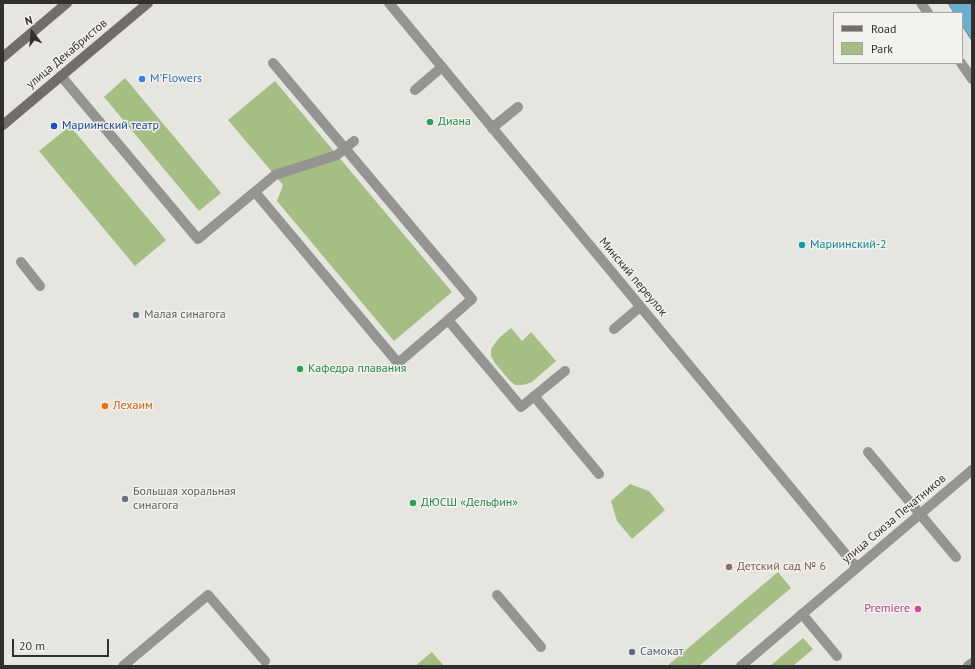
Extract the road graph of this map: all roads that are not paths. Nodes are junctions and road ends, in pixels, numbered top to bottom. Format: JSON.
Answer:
{"nodes":[{"id":1,"x":67,"y":3,"type":"edge"},
{"id":2,"x":148,"y":3,"type":"edge"},
{"id":3,"x":389,"y":3,"type":"edge"},
{"id":4,"x":921,"y":3,"type":"edge"},
{"id":5,"x":927,"y":12,"type":"edge"},
{"id":6,"x":3,"y":57,"type":"edge"},
{"id":7,"x":273,"y":63,"type":"dead end"},
{"id":8,"x":962,"y":64,"type":"edge"},
{"id":9,"x":442,"y":67,"type":"junction"},
{"id":10,"x":61,"y":76,"type":"junction"},
{"id":11,"x":972,"y":79,"type":"edge"},
{"id":12,"x":415,"y":90,"type":"dead end"},
{"id":13,"x":518,"y":107,"type":"dead end"},
{"id":14,"x":3,"y":125,"type":"edge"},
{"id":15,"x":492,"y":128,"type":"junction"},
{"id":16,"x":354,"y":142,"type":"dead end"},
{"id":17,"x":345,"y":148,"type":"junction"},
{"id":18,"x":256,"y":192,"type":"junction"},
{"id":19,"x":21,"y":262,"type":"dead end"},
{"id":20,"x":40,"y":286,"type":"dead end"},
{"id":21,"x":640,"y":307,"type":"junction"},
{"id":22,"x":448,"y":320,"type":"junction"},
{"id":23,"x":614,"y":329,"type":"dead end"},
{"id":24,"x":565,"y":371,"type":"dead end"},
{"id":25,"x":534,"y":396,"type":"junction"},
{"id":26,"x":868,"y":452,"type":"dead end"},
{"id":27,"x":972,"y":470,"type":"edge"},
{"id":28,"x":600,"y":474,"type":"dead end"},
{"id":29,"x":920,"y":514,"type":"junction"},
{"id":30,"x":956,"y":557,"type":"dead end"},
{"id":31,"x":857,"y":568,"type":"junction"},
{"id":32,"x":497,"y":595,"type":"dead end"},
{"id":33,"x":802,"y":614,"type":"junction"},
{"id":34,"x":541,"y":647,"type":"dead end"},
{"id":35,"x":837,"y":656,"type":"dead end"},
{"id":36,"x":265,"y":661,"type":"dead end"},
{"id":37,"x":972,"y":663,"type":"edge"},
{"id":38,"x":123,"y":666,"type":"edge"},
{"id":39,"x":741,"y":666,"type":"edge"},
{"id":40,"x":968,"y":666,"type":"edge"}],
"edges":[{"from":1,"to":6,"type":"main road"},
{"from":2,"to":10,"type":"main road","name":"улица Декабристов"},
{"from":3,"to":9,"type":"street","name":"Минский переулок"},
{"from":4,"to":5,"type":"street"},
{"from":7,"to":17,"type":"street"},
{"from":8,"to":11,"type":"street"},
{"from":9,"to":12,"type":"street"},
{"from":9,"to":15,"type":"street","name":"Минский переулок"},
{"from":10,"to":14,"type":"main road","name":"улица Декабристов"},
{"from":10,"to":18,"type":"street"},
{"from":13,"to":15,"type":"street"},
{"from":15,"to":21,"type":"street","name":"Минский переулок"},
{"from":16,"to":17,"type":"street"},
{"from":17,"to":18,"type":"street"},
{"from":17,"to":22,"type":"street"},
{"from":18,"to":22,"type":"street"},
{"from":19,"to":20,"type":"street"},
{"from":21,"to":23,"type":"street"},
{"from":21,"to":31,"type":"street","name":"Минский переулок"},
{"from":22,"to":25,"type":"street"},
{"from":24,"to":25,"type":"street"},
{"from":25,"to":28,"type":"street"},
{"from":26,"to":29,"type":"street"},
{"from":27,"to":29,"type":"street","name":"улица Союза Печатников"},
{"from":29,"to":30,"type":"street"},
{"from":29,"to":31,"type":"street","name":"улица Союза Печатников"},
{"from":31,"to":33,"type":"street","name":"улица Союза Печатников"},
{"from":32,"to":34,"type":"street"},
{"from":33,"to":35,"type":"street"},
{"from":33,"to":39,"type":"street","name":"улица Союза Печатников"},
{"from":36,"to":38,"type":"street"},
{"from":37,"to":40,"type":"street"}]}
